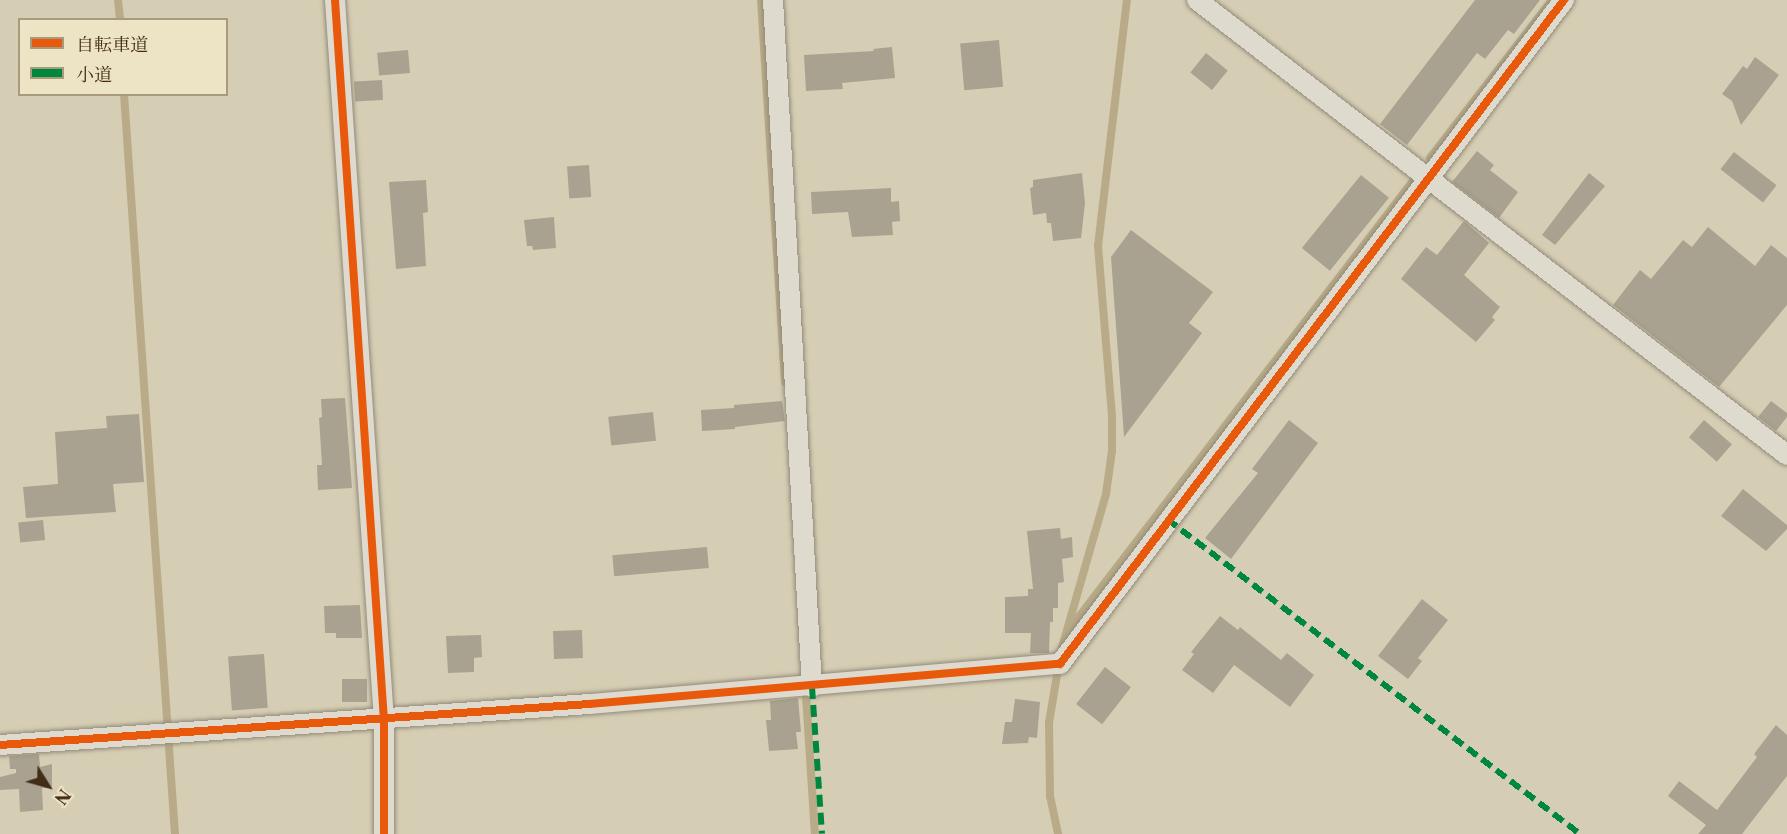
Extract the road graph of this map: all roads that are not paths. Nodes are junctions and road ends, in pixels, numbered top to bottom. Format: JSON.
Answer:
{"nodes":[{"id":1,"x":335,"y":0,"type":"edge"},
{"id":2,"x":773,"y":0,"type":"edge"},
{"id":3,"x":1197,"y":0,"type":"edge"},
{"id":4,"x":1564,"y":0,"type":"edge"},
{"id":5,"x":1428,"y":178,"type":"junction"},
{"id":6,"x":1787,"y":455,"type":"edge"},
{"id":7,"x":812,"y":687,"type":"junction"},
{"id":8,"x":384,"y":720,"type":"junction"},
{"id":9,"x":0,"y":745,"type":"edge"},
{"id":10,"x":384,"y":834,"type":"edge"}],
"edges":[{"from":1,"to":8,"type":"street"},
{"from":2,"to":7,"type":"street"},
{"from":3,"to":5,"type":"street"},
{"from":4,"to":5,"type":"street"},
{"from":5,"to":6,"type":"street"},
{"from":5,"to":7,"type":"street"},
{"from":7,"to":8,"type":"street"},
{"from":8,"to":9,"type":"street"},
{"from":8,"to":10,"type":"street"}]}
